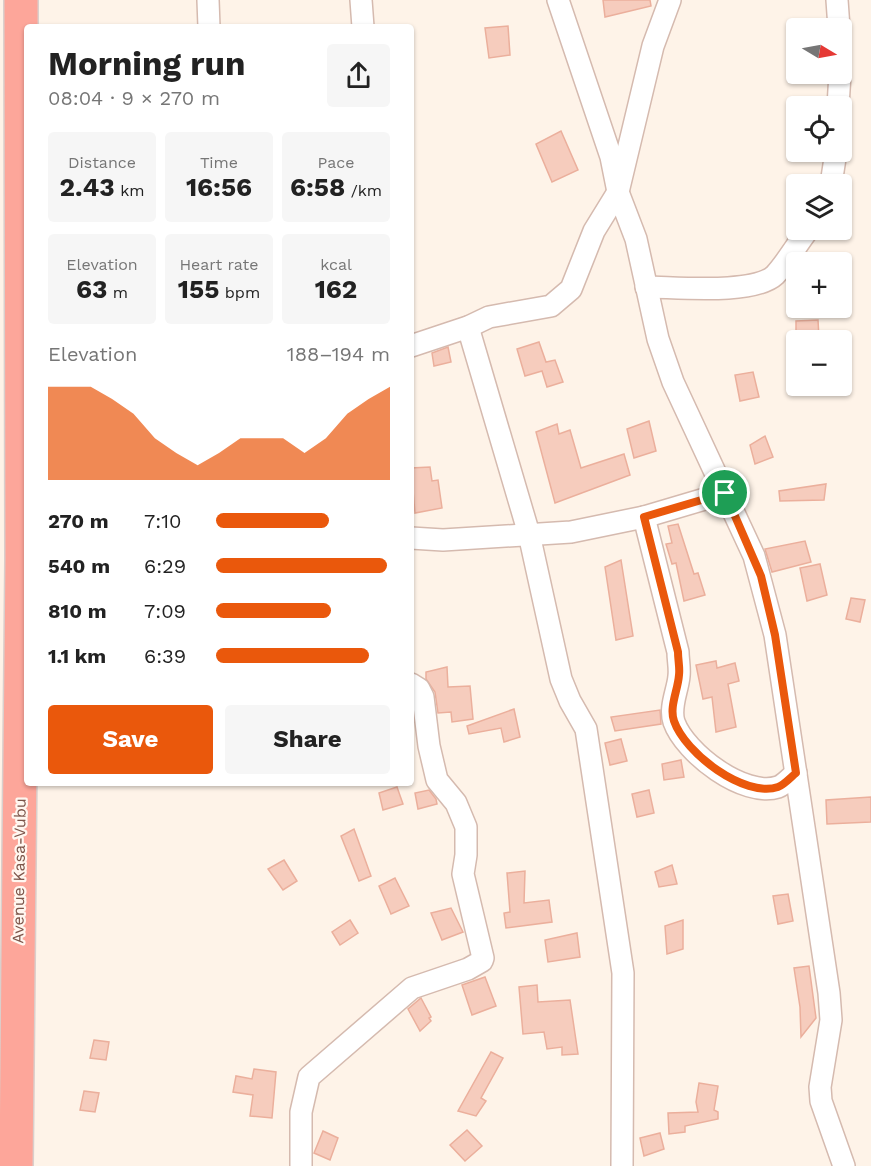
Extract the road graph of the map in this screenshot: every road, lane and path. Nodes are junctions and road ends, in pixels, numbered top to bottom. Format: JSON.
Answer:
{"nodes":[{"id":1,"x":21,"y":0,"type":"edge"},
{"id":2,"x":208,"y":0,"type":"edge"},
{"id":3,"x":361,"y":0,"type":"edge"},
{"id":4,"x":558,"y":0,"type":"edge"},
{"id":5,"x":670,"y":0,"type":"edge"},
{"id":6,"x":837,"y":0,"type":"edge"},
{"id":7,"x":838,"y":18,"type":"edge"},
{"id":8,"x":209,"y":24,"type":"edge"},
{"id":9,"x":363,"y":24,"type":"edge"},
{"id":10,"x":618,"y":192,"type":"junction"},
{"id":11,"x":11,"y":221,"type":"edge"},
{"id":12,"x":801,"y":240,"type":"edge"},
{"id":13,"x":646,"y":287,"type":"junction"},
{"id":14,"x":468,"y":327,"type":"junction"},
{"id":15,"x":414,"y":345,"type":"edge"},
{"id":16,"x":725,"y":493,"type":"junction"},
{"id":17,"x":11,"y":507,"type":"edge"},
{"id":18,"x":644,"y":517,"type":"junction"},
{"id":19,"x":529,"y":534,"type":"junction"},
{"id":20,"x":414,"y":538,"type":"edge"},
{"id":21,"x":24,"y":556,"type":"edge"},
{"id":22,"x":24,"y":585,"type":"edge"},
{"id":23,"x":414,"y":686,"type":"edge"},
{"id":24,"x":796,"y":773,"type":"junction"},
{"id":25,"x":9,"y":963,"type":"edge"},
{"id":26,"x":16,"y":1166,"type":"edge"},
{"id":27,"x":301,"y":1166,"type":"edge"},
{"id":28,"x":622,"y":1166,"type":"edge"},
{"id":29,"x":844,"y":1166,"type":"edge"}],
"edges":[{"from":1,"to":11,"type":"highway","name":"Avenue Kasa-Vubu"},
{"from":2,"to":8,"type":"street"},
{"from":3,"to":9,"type":"street"},
{"from":4,"to":10,"type":"street"},
{"from":5,"to":10,"type":"street"},
{"from":6,"to":7,"type":"street"},
{"from":10,"to":13,"type":"street"},
{"from":10,"to":14,"type":"street"},
{"from":11,"to":17,"type":"highway","name":"Avenue Kasa-Vubu"},
{"from":12,"to":13,"type":"street"},
{"from":13,"to":16,"type":"street"},
{"from":14,"to":15,"type":"street"},
{"from":14,"to":19,"type":"street"},
{"from":16,"to":18,"type":"street"},
{"from":16,"to":24,"type":"street"},
{"from":17,"to":21,"type":"highway","name":"Avenue Kasa-Vubu"},
{"from":18,"to":19,"type":"street"},
{"from":18,"to":24,"type":"street"},
{"from":19,"to":20,"type":"street"},
{"from":19,"to":28,"type":"street"},
{"from":22,"to":25,"type":"highway","name":"Avenue Kasa-Vubu"},
{"from":23,"to":27,"type":"street"},
{"from":24,"to":29,"type":"street"},
{"from":25,"to":26,"type":"highway","name":"Avenue Kasa-Vubu"}]}
